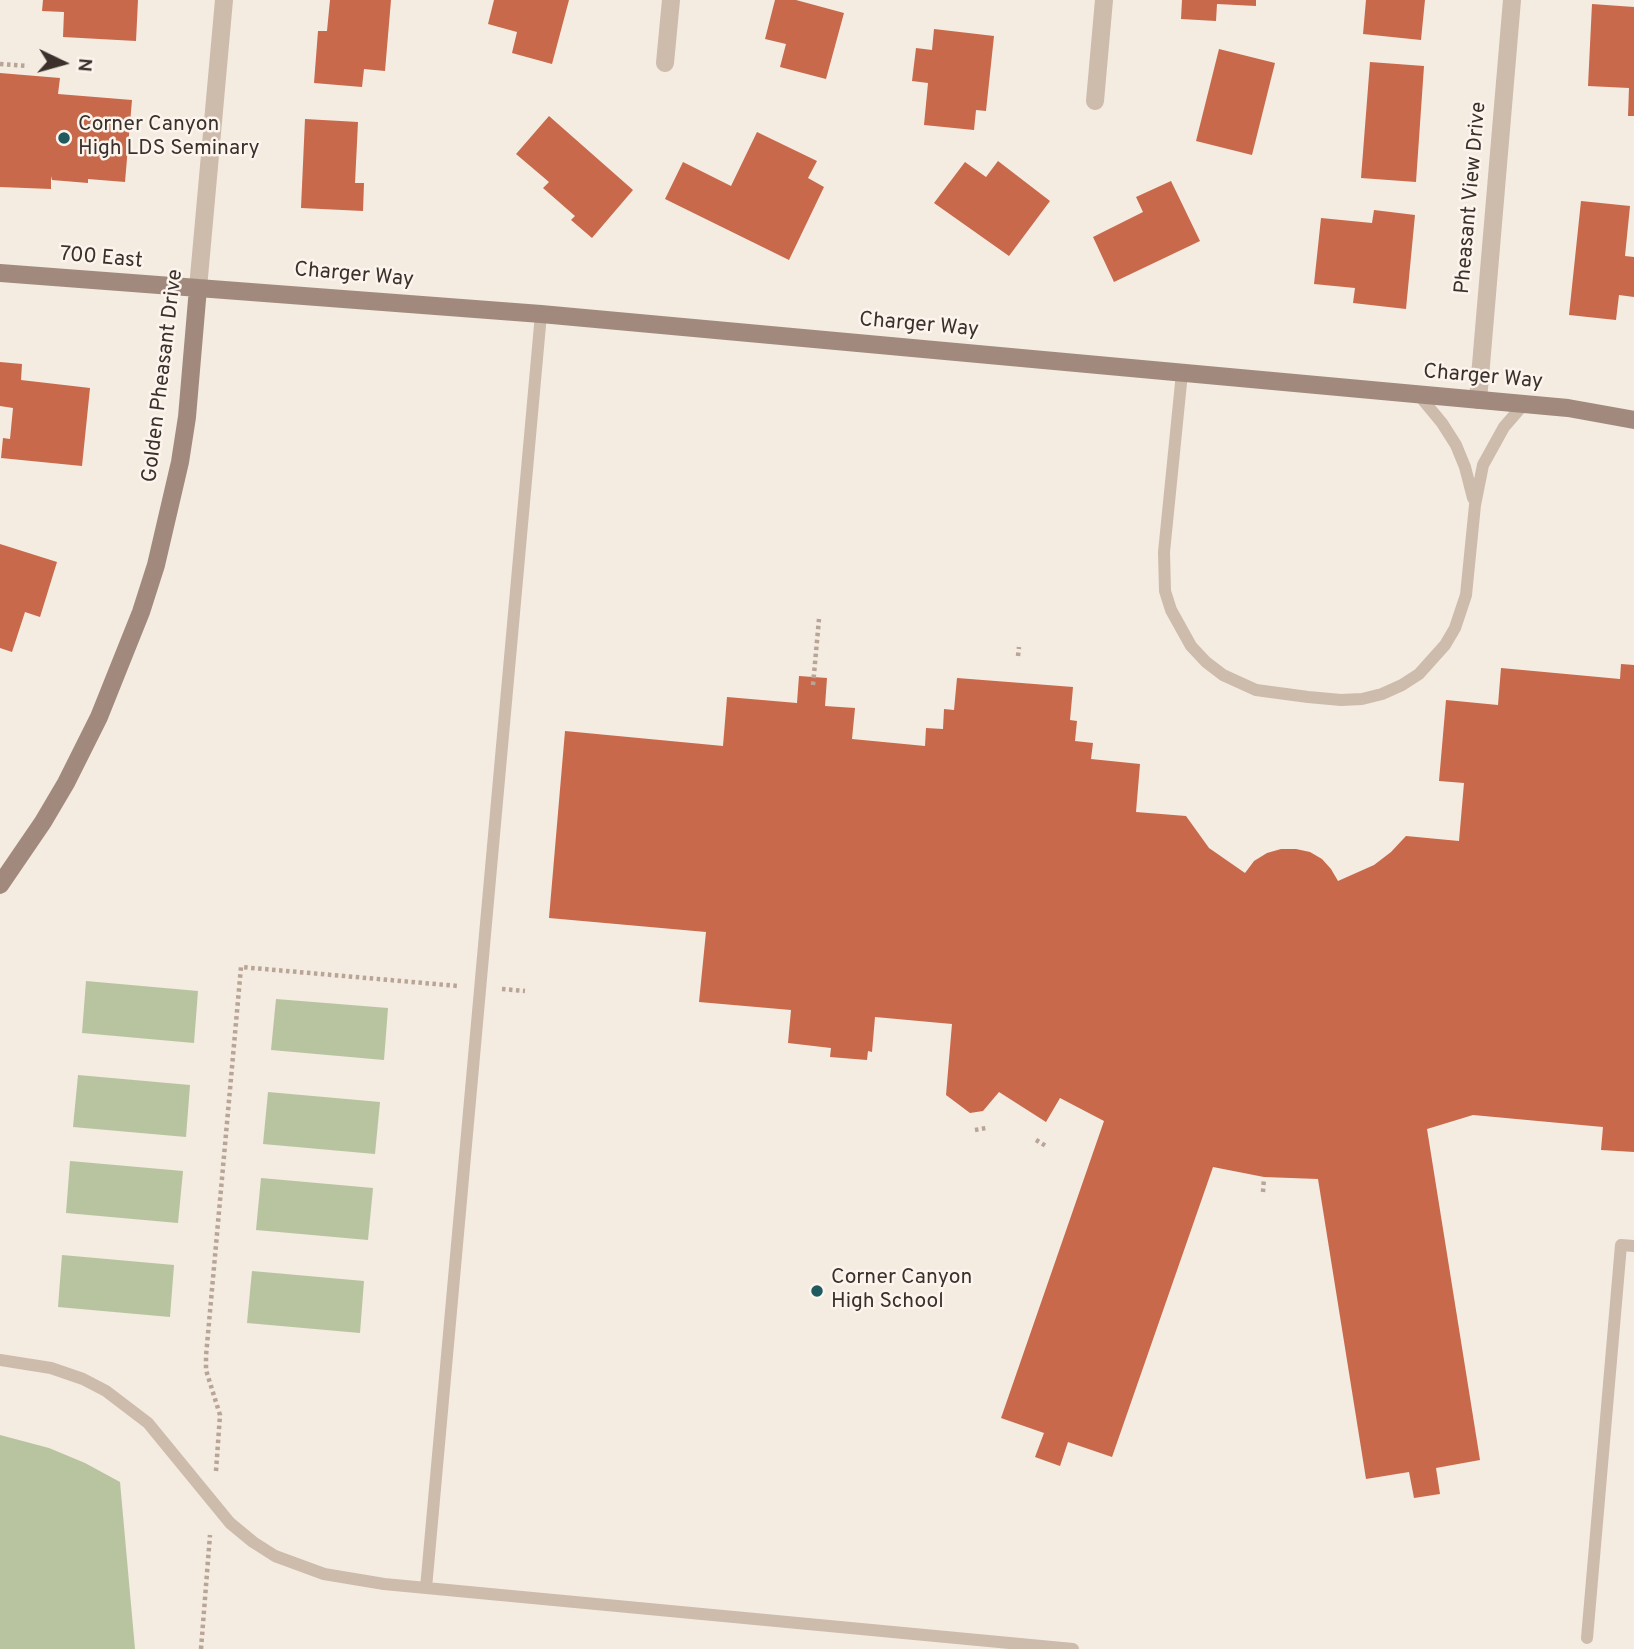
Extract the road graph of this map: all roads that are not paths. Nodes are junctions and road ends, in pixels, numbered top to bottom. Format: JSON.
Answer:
{"nodes":[{"id":1,"x":224,"y":0,"type":"edge"},
{"id":2,"x":671,"y":0,"type":"edge"},
{"id":3,"x":1104,"y":0,"type":"edge"},
{"id":4,"x":1512,"y":0,"type":"edge"},
{"id":5,"x":665,"y":63,"type":"dead end"},
{"id":6,"x":1095,"y":101,"type":"dead end"},
{"id":7,"x":0,"y":273,"type":"edge"},
{"id":8,"x":198,"y":288,"type":"junction"},
{"id":9,"x":541,"y":314,"type":"junction"},
{"id":10,"x":1182,"y":373,"type":"junction"},
{"id":11,"x":1418,"y":394,"type":"junction"},
{"id":12,"x":1478,"y":400,"type":"junction"},
{"id":13,"x":1524,"y":404,"type":"junction"},
{"id":14,"x":1634,"y":420,"type":"edge"},
{"id":15,"x":1475,"y":505,"type":"junction"},
{"id":16,"x":0,"y":886,"type":"edge"},
{"id":17,"x":1634,"y":1246,"type":"edge"},
{"id":18,"x":0,"y":1360,"type":"edge"},
{"id":19,"x":426,"y":1588,"type":"junction"},
{"id":20,"x":1587,"y":1638,"type":"dead end"},
{"id":21,"x":1073,"y":1649,"type":"edge"}],
"edges":[{"from":1,"to":8,"type":"street","name":"Golden Pheasant Drive"},
{"from":2,"to":5,"type":"street"},
{"from":3,"to":6,"type":"street"},
{"from":4,"to":12,"type":"street","name":"Pheasant View Drive"},
{"from":7,"to":8,"type":"street","name":"700 East"},
{"from":8,"to":9,"type":"street","name":"Charger Way"},
{"from":8,"to":16,"type":"street","name":"Golden Pheasant Drive"},
{"from":9,"to":10,"type":"street","name":"Charger Way"},
{"from":9,"to":19,"type":"lane"},
{"from":10,"to":11,"type":"street","name":"Charger Way"},
{"from":10,"to":15,"type":"lane"},
{"from":11,"to":12,"type":"street","name":"Charger Way"},
{"from":11,"to":15,"type":"lane"},
{"from":12,"to":13,"type":"street","name":"Charger Way"},
{"from":13,"to":14,"type":"street","name":"Charger Way"},
{"from":13,"to":15,"type":"lane"},
{"from":17,"to":20,"type":"lane"},
{"from":18,"to":19,"type":"lane"},
{"from":19,"to":21,"type":"lane"}]}
